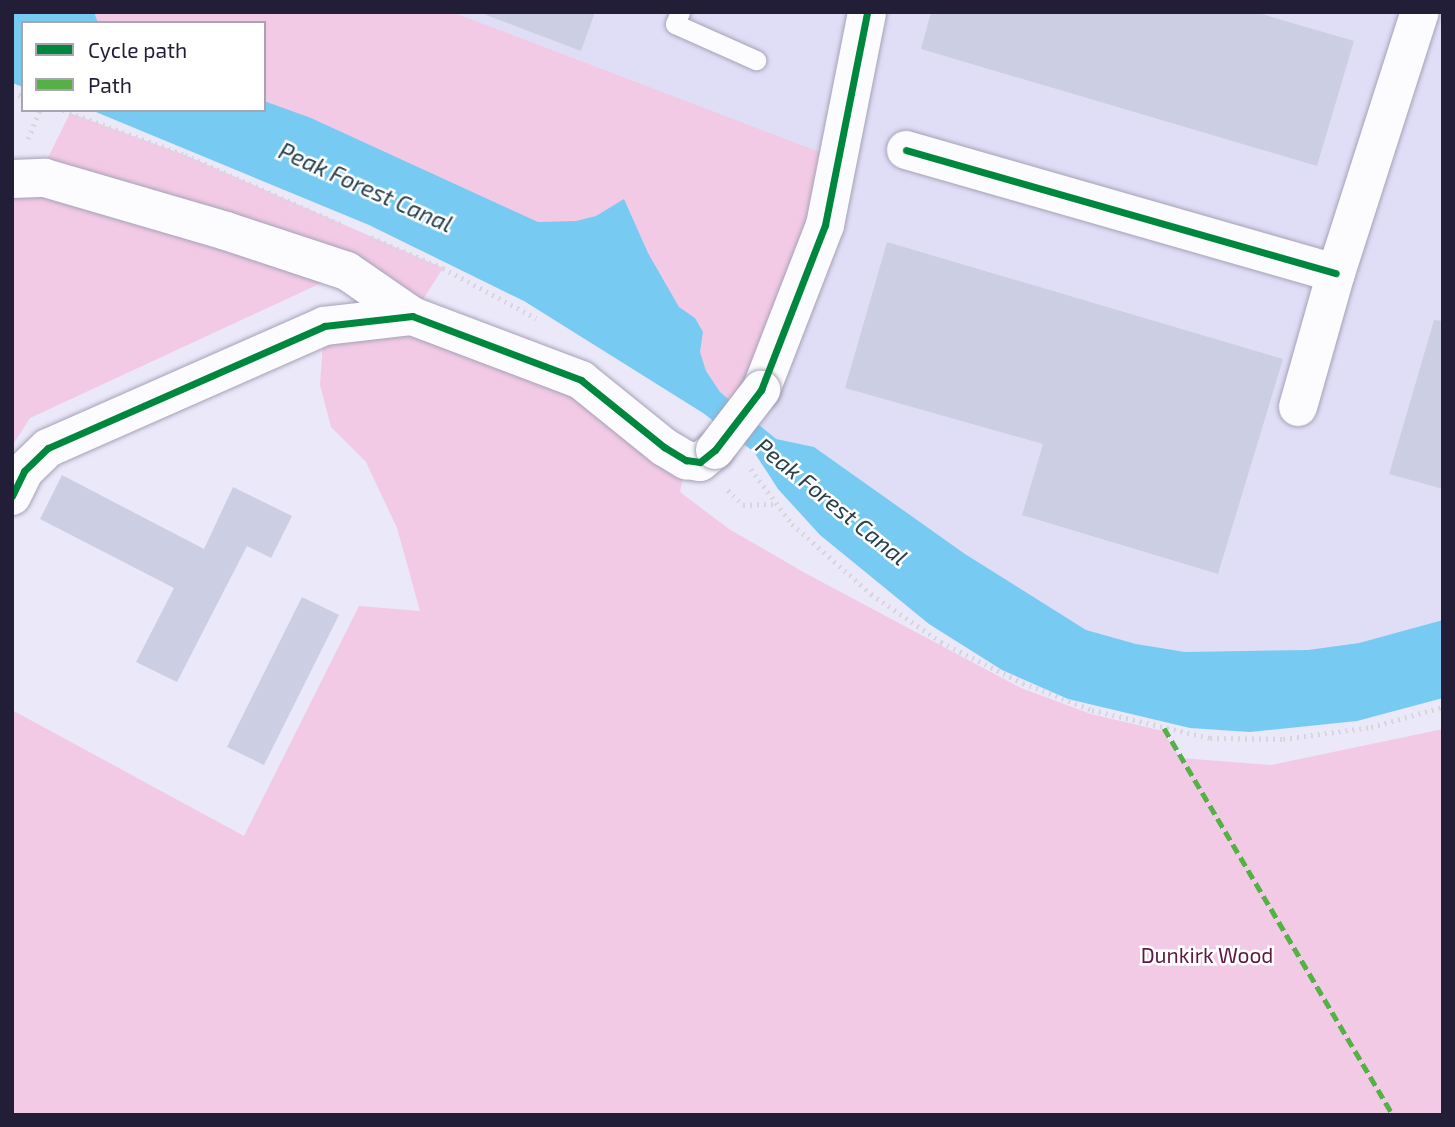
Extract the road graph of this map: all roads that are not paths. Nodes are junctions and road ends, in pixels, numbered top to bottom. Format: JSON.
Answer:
{"nodes":[{"id":1,"x":680,"y":12,"type":"edge"},
{"id":2,"x":867,"y":12,"type":"edge"},
{"id":3,"x":1420,"y":12,"type":"edge"},
{"id":4,"x":756,"y":60,"type":"dead end"},
{"id":5,"x":906,"y":149,"type":"dead end"},
{"id":6,"x":12,"y":179,"type":"edge"},
{"id":7,"x":1336,"y":273,"type":"junction"},
{"id":8,"x":412,"y":316,"type":"junction"},
{"id":9,"x":1298,"y":407,"type":"dead end"},
{"id":10,"x":12,"y":496,"type":"edge"}],
"edges":[{"from":1,"to":4,"type":"lane"},
{"from":2,"to":8,"type":"street","bridge":true},
{"from":3,"to":7,"type":"street"},
{"from":5,"to":7,"type":"street"},
{"from":6,"to":8,"type":"street"},
{"from":7,"to":9,"type":"street"},
{"from":8,"to":10,"type":"street"}]}
